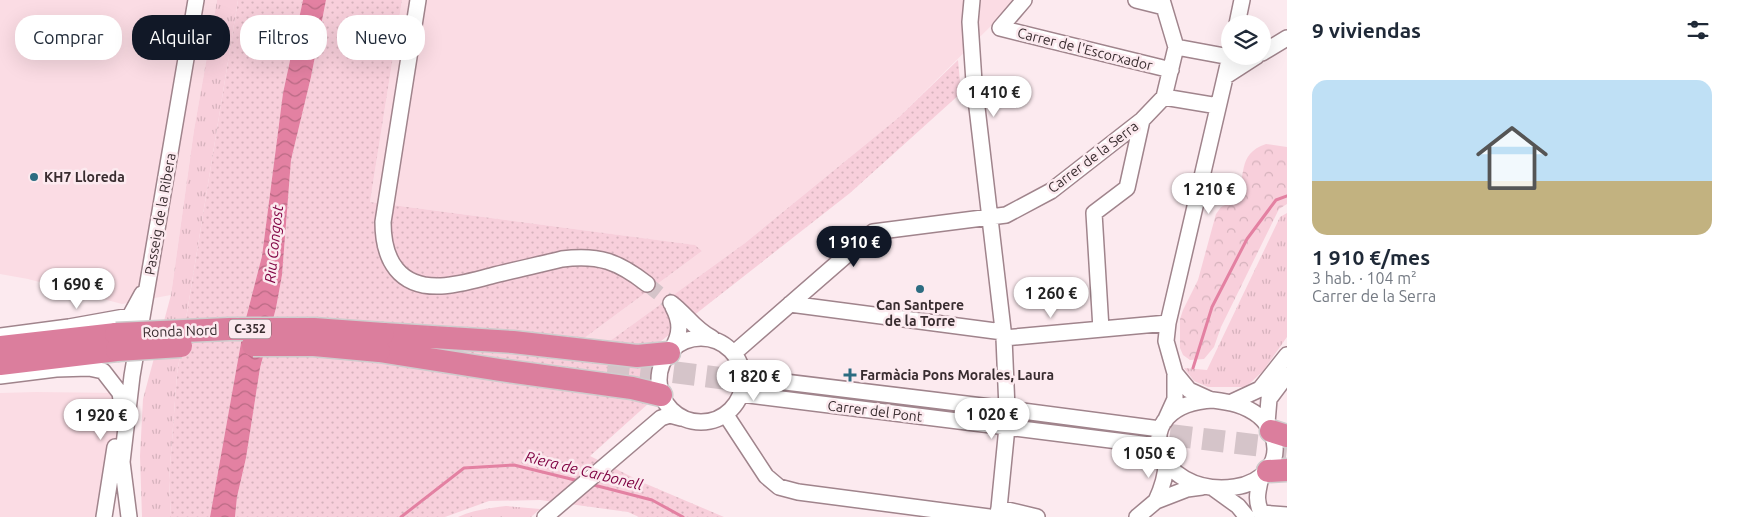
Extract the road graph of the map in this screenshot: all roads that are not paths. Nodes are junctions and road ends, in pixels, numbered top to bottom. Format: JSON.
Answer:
{"nodes":[{"id":1,"x":196,"y":0,"type":"edge"},
{"id":2,"x":418,"y":0,"type":"edge"},
{"id":3,"x":972,"y":0,"type":"edge"},
{"id":4,"x":1024,"y":0,"type":"edge"},
{"id":5,"x":1136,"y":0,"type":"edge"},
{"id":6,"x":1242,"y":0,"type":"edge"},
{"id":7,"x":1164,"y":2,"type":"edge"},
{"id":8,"x":1239,"y":15,"type":"edge"},
{"id":9,"x":1287,"y":38,"type":"edge"},
{"id":10,"x":1176,"y":47,"type":"junction"},
{"id":11,"x":1271,"y":48,"type":"edge"},
{"id":12,"x":1221,"y":55,"type":"edge"},
{"id":13,"x":1228,"y":65,"type":"edge"},
{"id":14,"x":1243,"y":65,"type":"edge"},
{"id":15,"x":1171,"y":70,"type":"junction"},
{"id":16,"x":1226,"y":76,"type":"junction"},
{"id":17,"x":1164,"y":97,"type":"junction"},
{"id":18,"x":1218,"y":106,"type":"junction"},
{"id":19,"x":1142,"y":120,"type":"junction"},
{"id":20,"x":990,"y":217,"type":"junction"},
{"id":21,"x":149,"y":277,"type":"junction"},
{"id":22,"x":648,"y":284,"type":"tunnel mouth"},
{"id":23,"x":790,"y":304,"type":"junction"},
{"id":24,"x":1168,"y":323,"type":"junction"},
{"id":25,"x":1101,"y":329,"type":"junction"},
{"id":26,"x":1004,"y":335,"type":"junction"},
{"id":27,"x":0,"y":336,"type":"edge"},
{"id":28,"x":716,"y":340,"type":"junction"},
{"id":29,"x":116,"y":342,"type":"junction"},
{"id":30,"x":381,"y":342,"type":"junction"},
{"id":31,"x":0,"y":347,"type":"edge"},
{"id":32,"x":671,"y":351,"type":"junction"},
{"id":33,"x":734,"y":354,"type":"junction"},
{"id":34,"x":1287,"y":355,"type":"edge"},
{"id":35,"x":510,"y":357,"type":"dead end"},
{"id":36,"x":0,"y":364,"type":"edge"},
{"id":37,"x":1175,"y":373,"type":"junction"},
{"id":38,"x":1287,"y":375,"type":"edge"},
{"id":39,"x":0,"y":376,"type":"edge"},
{"id":40,"x":132,"y":376,"type":"junction"},
{"id":41,"x":744,"y":377,"type":"junction"},
{"id":42,"x":741,"y":394,"type":"junction"},
{"id":43,"x":662,"y":396,"type":"junction"},
{"id":44,"x":1213,"y":400,"type":"junction"},
{"id":45,"x":1232,"y":402,"type":"junction"},
{"id":46,"x":122,"y":406,"type":"junction"},
{"id":47,"x":1007,"y":409,"type":"junction"},
{"id":48,"x":726,"y":414,"type":"junction"},
{"id":49,"x":683,"y":419,"type":"junction"},
{"id":50,"x":657,"y":421,"type":"junction"},
{"id":51,"x":1162,"y":425,"type":"junction"},
{"id":52,"x":1006,"y":426,"type":"junction"},
{"id":53,"x":126,"y":428,"type":"junction"},
{"id":54,"x":1275,"y":430,"type":"edge"},
{"id":55,"x":1158,"y":446,"type":"junction"},
{"id":56,"x":1166,"y":463,"type":"junction"},
{"id":57,"x":1272,"y":473,"type":"edge"},
{"id":58,"x":1208,"y":487,"type":"junction"},
{"id":59,"x":1156,"y":501,"type":"junction"},
{"id":60,"x":995,"y":514,"type":"edge"},
{"id":61,"x":1287,"y":515,"type":"edge"},
{"id":62,"x":1257,"y":516,"type":"edge"},
{"id":63,"x":104,"y":517,"type":"edge"},
{"id":64,"x":129,"y":517,"type":"edge"},
{"id":65,"x":545,"y":517,"type":"edge"},
{"id":66,"x":1037,"y":517,"type":"edge"},
{"id":67,"x":1137,"y":517,"type":"edge"}],
"edges":[{"from":1,"to":21,"type":"street","name":"Passeig de la Ribera"},
{"from":2,"to":22,"type":"street"},
{"from":3,"to":20,"type":"street"},
{"from":4,"to":15,"type":"street","name":"Carrer de l'Escorxador"},
{"from":5,"to":7,"type":"street"},
{"from":6,"to":8,"type":"street"},
{"from":7,"to":10,"type":"street"},
{"from":9,"to":11,"type":"street"},
{"from":10,"to":12,"type":"street"},
{"from":10,"to":15,"type":"street"},
{"from":13,"to":16,"type":"street"},
{"from":14,"to":16,"type":"street"},
{"from":15,"to":17,"type":"street"},
{"from":16,"to":18,"type":"street"},
{"from":17,"to":18,"type":"street"},
{"from":17,"to":19,"type":"street","name":"Carrer de la Serra"},
{"from":18,"to":24,"type":"street"},
{"from":19,"to":20,"type":"street","name":"Carrer de la Serra"},
{"from":19,"to":25,"type":"street"},
{"from":20,"to":23,"type":"street","name":"Carrer de la Serra"},
{"from":20,"to":26,"type":"street"},
{"from":21,"to":27,"type":"street"},
{"from":21,"to":40,"type":"street","name":"Passeig de la Ribera"},
{"from":23,"to":26,"type":"street"},
{"from":23,"to":33,"type":"street","name":"Carrer de la Serra"},
{"from":24,"to":25,"type":"street"},
{"from":24,"to":37,"type":"street"},
{"from":25,"to":26,"type":"street"},
{"from":26,"to":47,"type":"street"},
{"from":28,"to":32,"type":"street"},
{"from":28,"to":32,"type":"street"},
{"from":28,"to":33,"type":"street"},
{"from":29,"to":30,"type":"highway","name":"Ronda Nord","number":"C-352","bridge":true},
{"from":29,"to":31,"type":"highway","name":"Ronda Nord","number":"C-352"},
{"from":29,"to":36,"type":"highway","name":"Ronda Nord","number":"C-352"},
{"from":30,"to":32,"type":"highway"},
{"from":30,"to":35,"type":"highway","name":"Ronda Nord","number":"C-352"},
{"from":30,"to":43,"type":"highway"},
{"from":32,"to":43,"type":"street"},
{"from":33,"to":41,"type":"street"},
{"from":34,"to":45,"type":"street"},
{"from":37,"to":44,"type":"street"},
{"from":37,"to":51,"type":"street"},
{"from":38,"to":54,"type":"street"},
{"from":39,"to":46,"type":"street"},
{"from":40,"to":46,"type":"street"},
{"from":40,"to":53,"type":"street","name":"Passeig de la Ribera"},
{"from":41,"to":42,"type":"street"},
{"from":41,"to":47,"type":"street","name":"Carrer del Pont"},
{"from":42,"to":48,"type":"street"},
{"from":42,"to":52,"type":"street","name":"Carrer del Pont"},
{"from":43,"to":49,"type":"street"},
{"from":43,"to":50,"type":"street"},
{"from":44,"to":45,"type":"street"},
{"from":44,"to":51,"type":"street"},
{"from":45,"to":54,"type":"street"},
{"from":46,"to":53,"type":"street"},
{"from":46,"to":63,"type":"street"},
{"from":47,"to":51,"type":"street","name":"Carrer del Pont"},
{"from":48,"to":49,"type":"street"},
{"from":48,"to":60,"type":"street"},
{"from":49,"to":50,"type":"street"},
{"from":50,"to":65,"type":"street"},
{"from":51,"to":55,"type":"street"},
{"from":52,"to":55,"type":"street","name":"Carrer del Pont"},
{"from":52,"to":60,"type":"street"},
{"from":53,"to":64,"type":"street","name":"Passeig de la Ribera"},
{"from":54,"to":57,"type":"street"},
{"from":55,"to":56,"type":"street"},
{"from":56,"to":58,"type":"street"},
{"from":56,"to":59,"type":"street"},
{"from":57,"to":58,"type":"street"},
{"from":57,"to":62,"type":"street"},
{"from":58,"to":59,"type":"street"},
{"from":58,"to":62,"type":"street"},
{"from":59,"to":67,"type":"street"},
{"from":60,"to":66,"type":"street"},
{"from":61,"to":62,"type":"street"}]}
